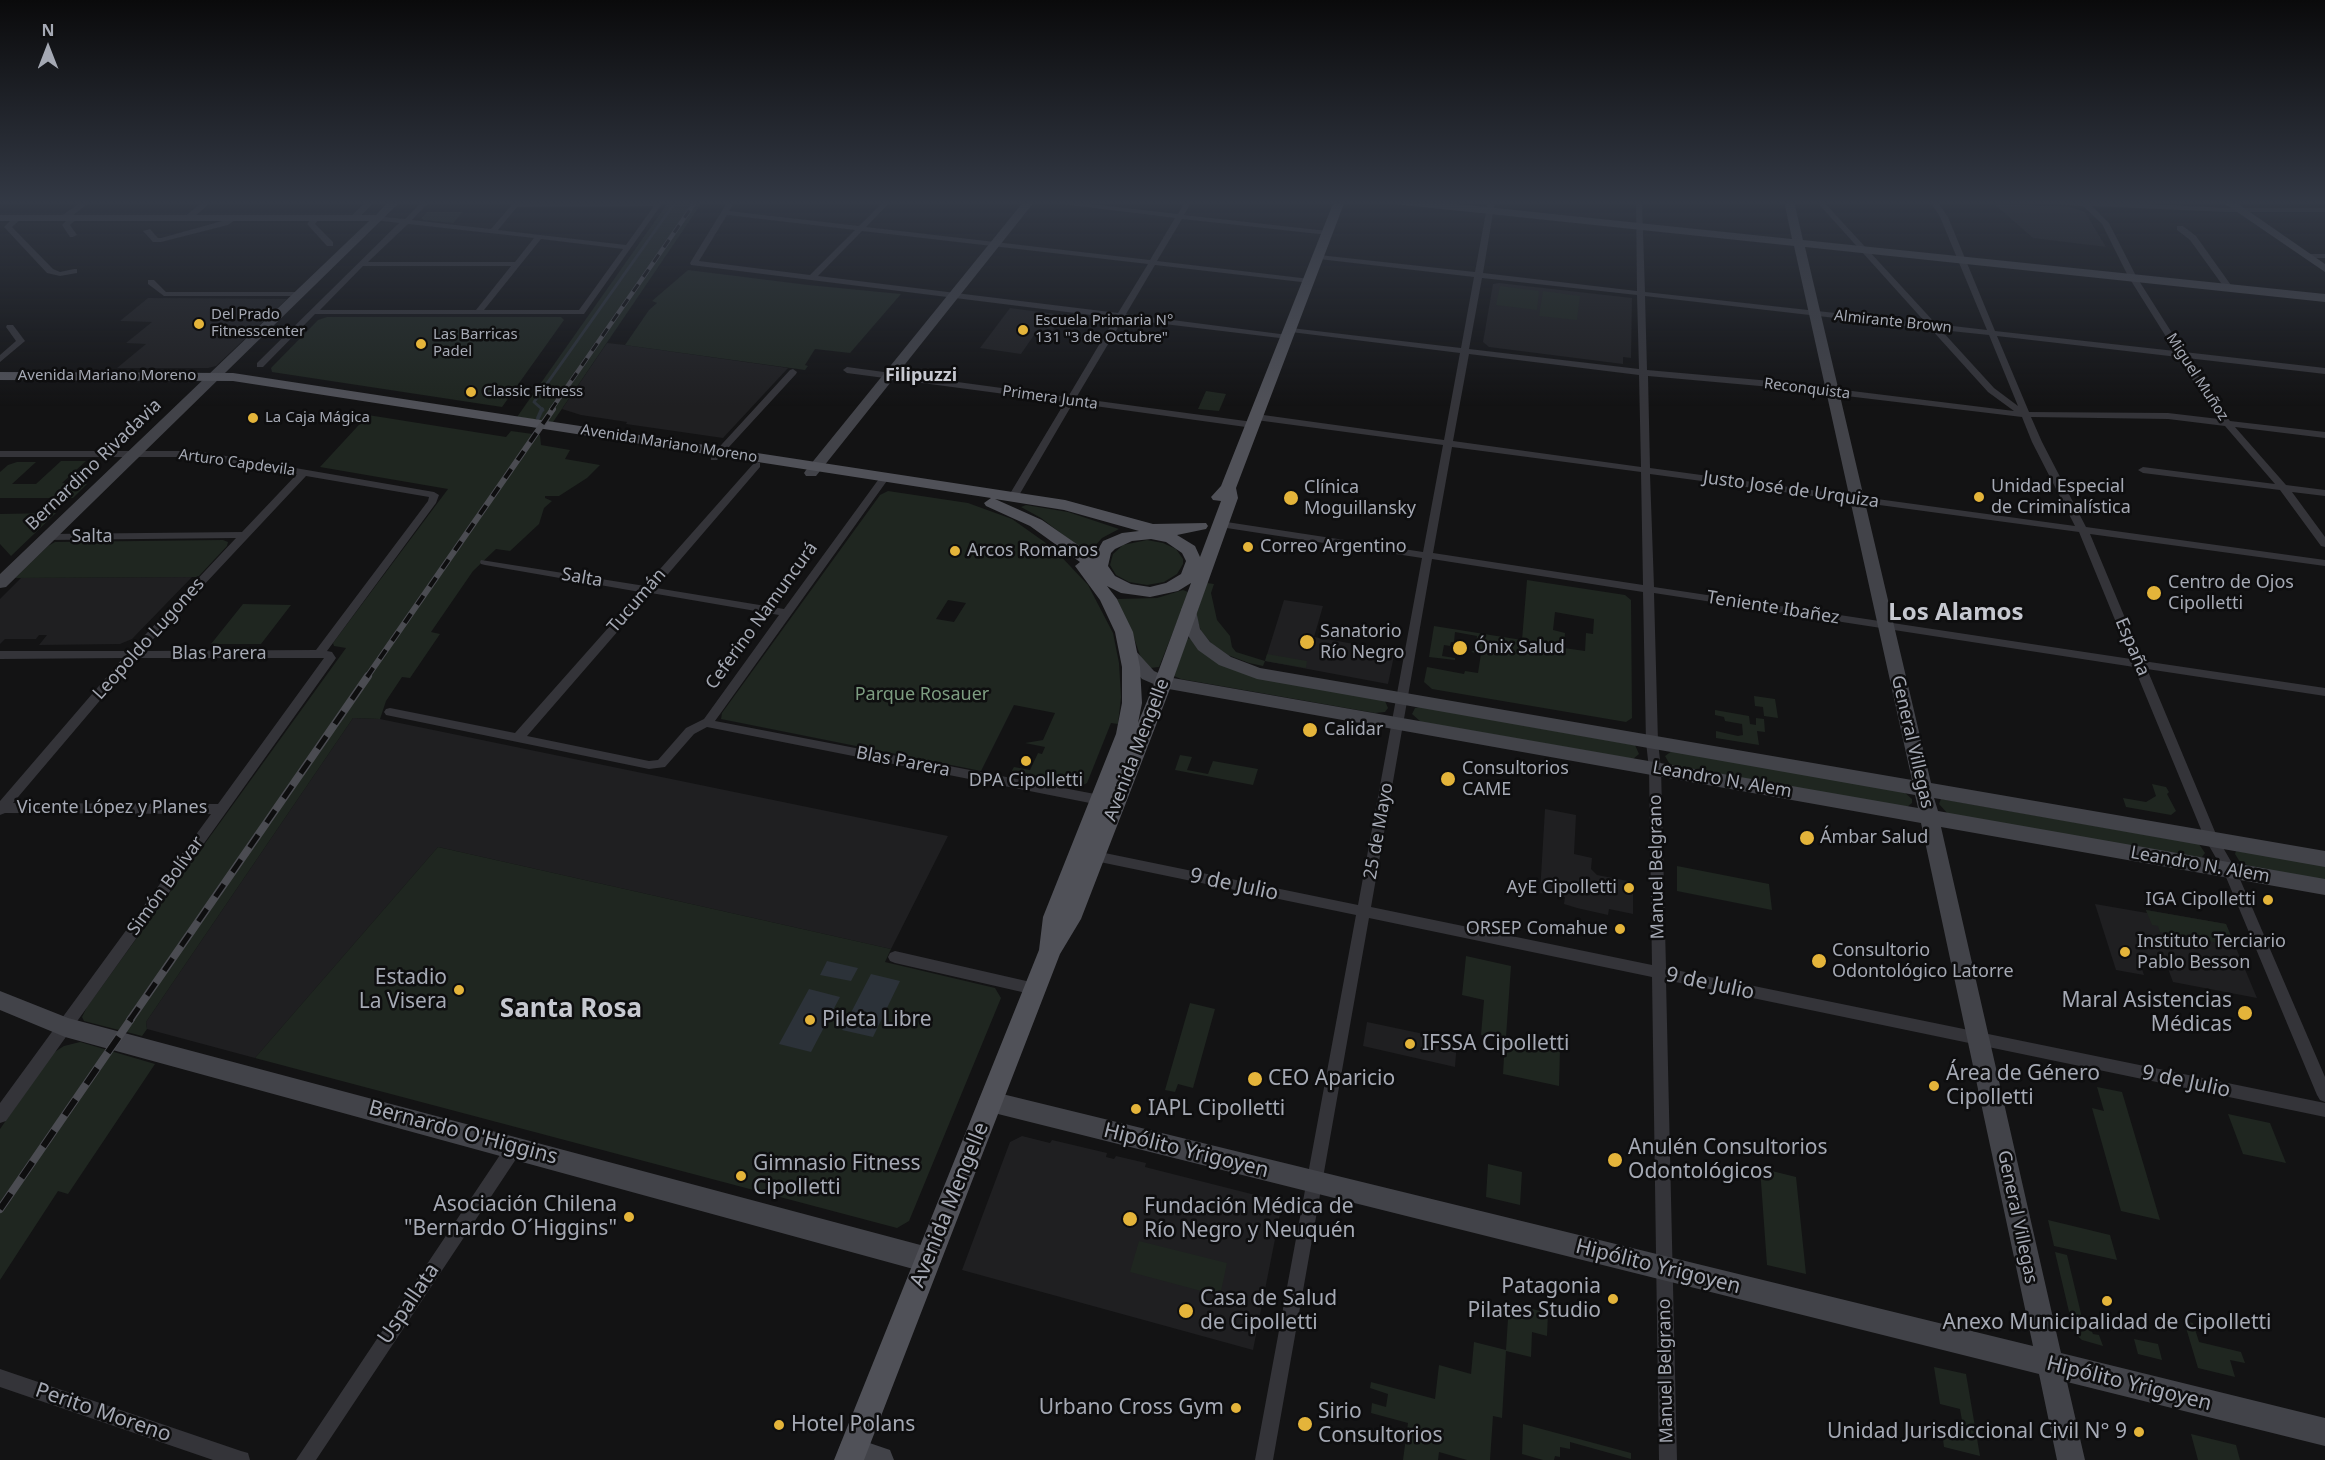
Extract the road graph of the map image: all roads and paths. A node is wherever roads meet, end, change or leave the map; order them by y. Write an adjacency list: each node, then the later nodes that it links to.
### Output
1 (48, 269): 21 (street)
2 (326, 269): 28 (street, Bernardino Rivadavia)
3 (355, 269): 32 (street)
4 (513, 269): 33 (street)
5 (612, 269): 33 (street)
6 (742, 269): 23 (street, Reconquista)
7 (821, 269): 23 (street)
8 (975, 269): 30 (street)
9 (1149, 269): 35 (street)
10 (1206, 269): 25 (street)
11 (1314, 269): 25 (main road, Avenida Mengelle)
12 (1427, 269): 22 (street, Almirante Brown)
13 (1480, 269): 22 (street, 25 de Mayo)
14 (1641, 269): 29 (street, Manuel Belgrano)
15 (1804, 269): 34 (street, General Villegas)
16 (1880, 269): 37 (street)
17 (1966, 269): 39 (street, España)
18 (2049, 269): 24 (street)
19 (2128, 269): 24 (street, Miguel Muñoz)
20 (2215, 269): 27 (street)
21 (74, 271)
22 (1479, 275): 29 (street, Almirante Brown); 40 (street, 25 de Mayo)
23 (812, 278): 30 (street, Reconquista)
24 (2133, 278): 27 (street); 41 (street, Miguel Muñoz)
25 (1310, 281): 38 (main road, Avenida Mengelle)
26 (151, 282): 28 (street)
27 (2229, 288): 31 (street)
28 (300, 294): 49 (street, Bernardino Rivadavia)
29 (1641, 294): 34 (street, Almirante Brown); 47 (street, Manuel Belgrano)
30 (954, 296): 35 (street, Reconquista); 50 (street)
31 (2325, 298)
32 (313, 312): 33 (street); 43 (street)
33 (478, 312)
34 (1814, 313): 37 (street, Almirante Brown); 51 (street, General Villegas)
35 (1121, 316): 38 (street, Reconquista); 52 (street)
36 (9, 327): 42 (street)
37 (1933, 327): 39 (street, Almirante Brown); 53 (street)
38 (1289, 333): 40 (street, Reconquista); 54 (main road, Avenida Mengelle)
39 (1992, 334): 41 (street, Almirante Brown); 53 (street, España)
40 (1466, 351): 47 (street, Reconquista); 57 (street, 25 de Mayo)
41 (2181, 355): 45 (street, Almirante Brown); 55 (street, Miguel Muñoz)
42 (0, 359)
43 (260, 365)
44 (847, 370): 50 (street, Primera Junta)
45 (2325, 371)
46 (793, 372): 60 (street)
47 (1643, 373): 51 (street, Reconquista); 64 (street, Manuel Belgrano)
48 (0, 376): 49 (main road, Avenida Mariano Moreno)
49 (214, 376): 59 (street, Bernardino Rivadavia); 60 (main road, Avenida Mariano Moreno)
50 (889, 376): 52 (street, Primera Junta); 63 (street)
51 (1832, 392): 53 (street, Reconquista); 73 (street, General Villegas)
52 (1071, 400): 54 (street, Primera Junta); 72 (street)
53 (2026, 415): 55 (street, Reconquista); 77 (street, España)
54 (1254, 421): 57 (street, Justo José de Urquiza); 68 (main road, Avenida Mengelle)
55 (2227, 423): 56 (street, Reconquista); 69 (street, Miguel Muñoz)
56 (2325, 435)
57 (1449, 443): 64 (street, Justo José de Urquiza); 84 (street, 25 de Mayo)
58 (4, 454): 59 (street, Arturo Capdevila); 61 (street)
59 (134, 454): 66 (street, Arturo Capdevila); 80 (street, Bernardino Rivadavia)
60 (717, 455): 62 (main road, Avenida Mariano Moreno); 63 (main road, Avenida Mariano Moreno)
61 (0, 461)
62 (757, 465): 63 (main road, Avenida Mariano Moreno); 91 (street, Tucumán)
63 (813, 470): 67 (main road, Avenida Mariano Moreno)
64 (1646, 470): 73 (street, Justo José de Urquiza); 90 (street, Manuel Belgrano)
65 (2143, 470): 69 (street)
66 (304, 472): 71 (street, Arturo Capdevila); 79 (street, Leopoldo Lugones)
67 (882, 481): 72 (main road, Avenida Mariano Moreno); 81 (main road, Avenida Mariano Moreno); 94 (street, Ceferino Namuncurá)
68 (1228, 488): 75 (main road, Avenida Mengelle); 76 (main road, Avenida Mengelle)
69 (2284, 488): 70 (street); 82 (street, Miguel Muñoz)
70 (2325, 493)
71 (435, 497): 99 (street, Simón Bolívar)
72 (1013, 497): 74 (main road, Avenida Mariano Moreno)
73 (1857, 499): 77 (street, Justo José de Urquiza); 95 (street, General Villegas)
74 (1122, 522): 76 (main road, Avenida Mariano Moreno); 78 (main road, Avenida Mariano Moreno)
75 (1220, 524): 83 (main road, Avenida Mengelle); 84 (street, Teniente Ibañez)
76 (1200, 526): 78 (main road)
77 (2083, 530): 86 (street, Justo José de Urquiza); 100 (street, España)
78 (1156, 535): 87 (main road); 88 (main road)
79 (244, 536): 80 (street, Salta); 96 (street, Leopoldo Lugones)
80 (48, 537): 89 (street, Bernardino Rivadavia)
81 (1056, 538): 88 (main road, Avenida Mariano Moreno); 92 (main road, Avenida Mariano Moreno)
82 (2325, 544)
83 (1212, 545): 87 (main road, Avenida Mengelle); 93 (main road, Avenida Mengelle)
84 (1429, 556): 90 (street, Teniente Ibañez); 103 (street, 25 de Mayo)
85 (485, 562): 91 (street, Salta)
86 (2325, 563)
87 (1192, 570): 88 (main road); 93 (main road)
88 (1106, 577): 92 (main road, Avenida Mengelle)
89 (0, 583)
90 (1648, 589): 95 (street, Teniente Ibañez); 108 (street, Manuel Belgrano)
91 (648, 590): 94 (street, Salta); 107 (street, Tucumán)
92 (1108, 599): 97 (main road, Avenida Mengelle)
93 (1191, 604): 101 (main road, Avenida Mengelle); 103 (street, Leandro N. Alem)
94 (786, 613): 105 (street, Ceferino Namuncurá)
95 (1885, 625): 100 (street, Teniente Ibañez); 110 (street, General Villegas)
96 (133, 654): 98 (street, Blas Parera); 99 (street, Blas Parera); 113 (street, Leopoldo Lugones)
97 (1129, 654): 101 (street, Leandro N. Alem); 111 (main road, Avenida Mengelle)
98 (0, 655)
99 (324, 655): 112 (street, Simón Bolívar)
100 (2139, 664): 102 (street, Teniente Ibañez); 115 (street, España)
101 (1163, 682): 106 (street, Leandro N. Alem); 116 (main road, Avenida Mengelle)
102 (2325, 692)
103 (1403, 699): 106 (street, 25 de Mayo); 108 (street, Leandro N. Alem)
104 (390, 712): 107 (street)
105 (708, 722): 107 (street, Ceferino Namuncurá); 111 (street, Blas Parera)
106 (1399, 723): 109 (street, Leandro N. Alem); 120 (street, 25 de Mayo)
107 (518, 738)
108 (1652, 742): 109 (street, Manuel Belgrano); 110 (street, Leandro N. Alem)
109 (1655, 769): 114 (street, Leandro N. Alem); 123 (street, Manuel Belgrano)
110 (1923, 789): 114 (street, General Villegas); 115 (street, Leandro N. Alem)
111 (1100, 800): 121 (main road, Avenida Mengelle)
112 (223, 808): 113 (street, Vicente López y Planes); 126 (street, Simón Bolívar)
113 (1, 809)
114 (1929, 817): 118 (street, Leandro N. Alem); 127 (street, General Villegas)
115 (2212, 839): 117 (street, Leandro N. Alem); 118 (street, España)
116 (1095, 856): 120 (street, 9 de Julio); 121 (main road, Avenida Mengelle)
117 (2325, 859)
118 (2229, 870): 119 (street, Leandro N. Alem); 128 (street, España)
119 (2325, 887)
120 (1364, 912): 123 (street, 9 de Julio); 133 (street, 25 de Mayo)
121 (1050, 950): 124 (main road, Avenida Mengelle)
122 (895, 957): 124 (street)
123 (1659, 973): 127 (street, 9 de Julio); 135 (street, Manuel Belgrano)
124 (1035, 989): 129 (main road, Avenida Mengelle)
125 (0, 1000): 126 (street, Bernardo O'Higgins)
126 (65, 1027): 131 (street, Simón Bolívar); 132 (street, Bernardo O'Higgins)
127 (1978, 1039): 130 (street, 9 de Julio); 136 (street, General Villegas)
128 (2325, 1095)
129 (990, 1102): 133 (street, Hipólito Yrigoyen); 134 (main road, Avenida Mengelle)
130 (2325, 1110)
131 (0, 1116)
132 (514, 1148): 134 (street, Bernardo O'Higgins); 141 (street, Uspallata)
133 (1315, 1183): 135 (street, Hipólito Yrigoyen); 143 (street, 25 de Mayo)
134 (928, 1260): 139 (main road, Avenida Mengelle)
135 (1664, 1269): 136 (street, Hipólito Yrigoyen); 144 (street, Manuel Belgrano)
136 (2050, 1364): 138 (street, Hipólito Yrigoyen); 145 (street, General Villegas)
137 (0, 1378): 140 (street, Perito Moreno)
138 (2325, 1432)
139 (851, 1456): 142 (street)
140 (241, 1460)
141 (305, 1460)
142 (880, 1460)
143 (1264, 1460)
144 (1668, 1460)
145 (2071, 1460)

